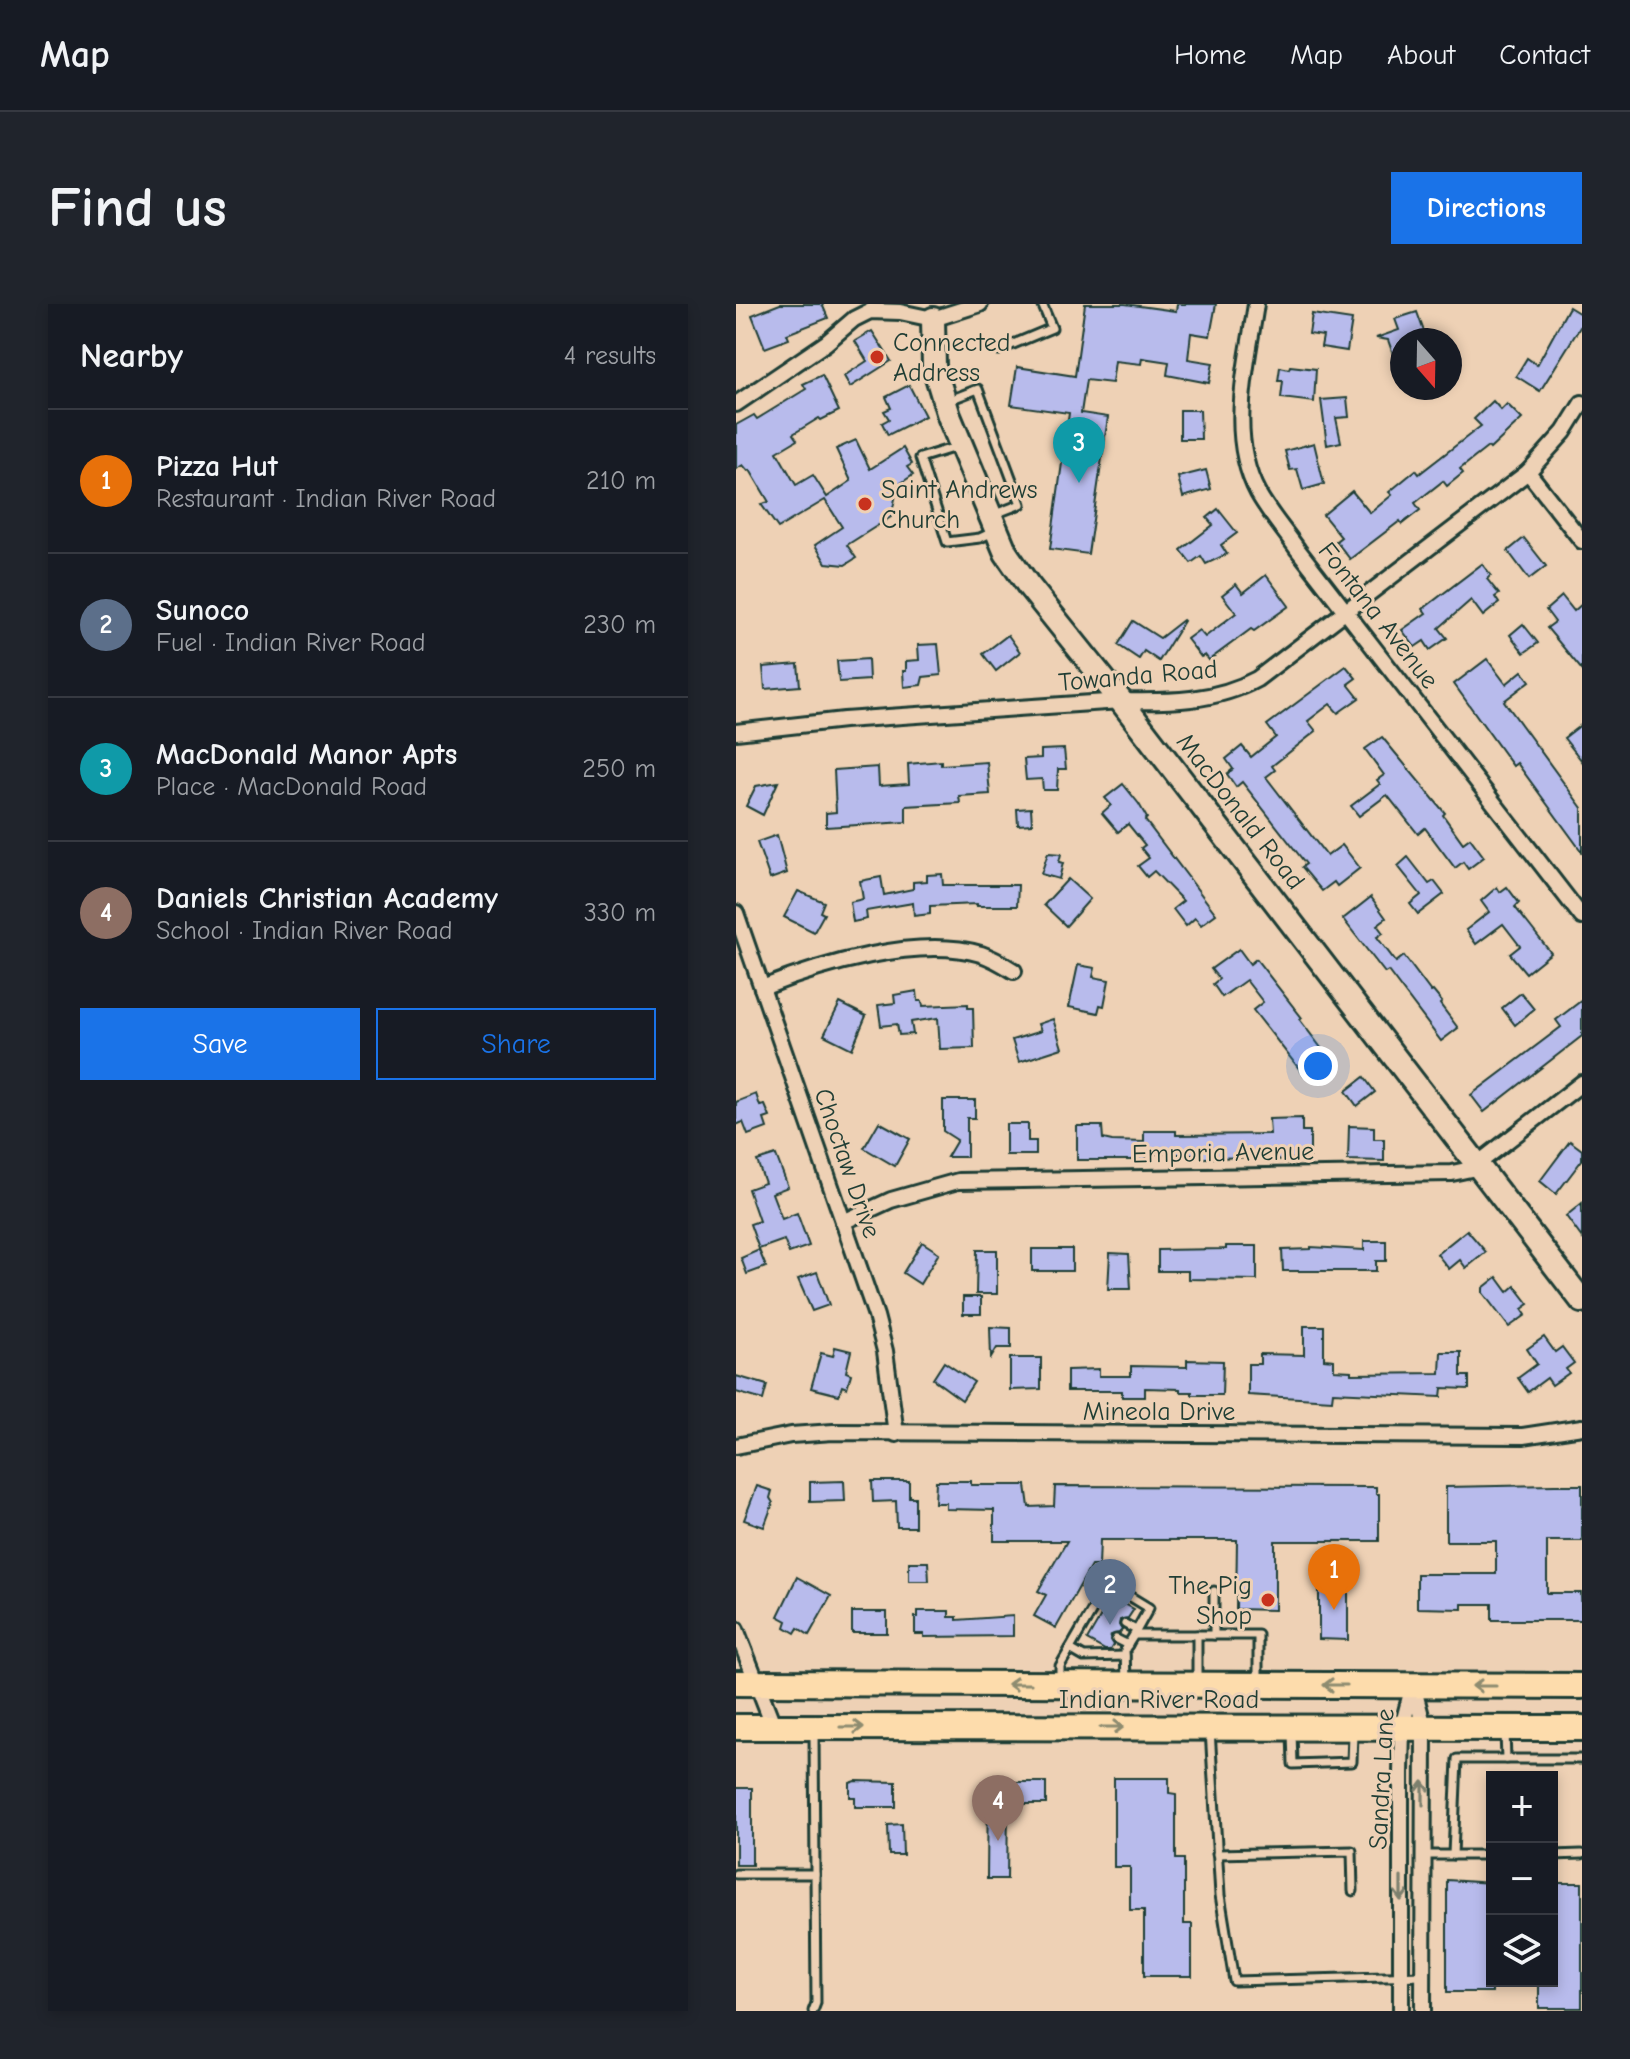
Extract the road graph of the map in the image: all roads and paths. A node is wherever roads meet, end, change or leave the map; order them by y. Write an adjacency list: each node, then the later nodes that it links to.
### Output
1 (980, 304): 4 (street)
2 (1042, 304): 5 (lane)
3 (1256, 304): 13 (street, Fontana Avenue)
4 (933, 319): 6 (street, MacDonald Road); 8 (street)
5 (999, 350)
6 (945, 401): 9 (street, MacDonald Road); 11 (lane)
7 (1582, 403): 10 (street, Towanda Road)
8 (736, 404)
9 (961, 445): 11 (street, MacDonald Road); 11 (lane)
10 (1528, 472): 12 (street); 13 (street, Towanda Road)
11 (993, 524): 14 (street, MacDonald Road)
12 (1582, 541)
13 (1346, 611): 14 (street, Towanda Road); 17 (street, Fontana Avenue)
14 (1121, 701): 15 (street, Towanda Road); 21 (street, MacDonald Road)
15 (736, 732)
16 (736, 913): 19 (street, Choctaw Drive)
17 (1582, 917)
18 (1014, 971): 19 (street)
19 (762, 988): 22 (street, Choctaw Drive)
20 (1582, 1083): 21 (street, Emporia Avenue)
21 (1478, 1163): 22 (street, Emporia Avenue); 23 (street, MacDonald Road)
22 (843, 1222): 25 (street, Choctaw Drive)
23 (1582, 1301)
24 (1582, 1427): 25 (street, Mineola Drive)
25 (896, 1434): 26 (street, Mineola Drive)
26 (736, 1446)
27 (1214, 1591): 36 (lane)
28 (1095, 1606): 29 (lane); 30 (lane); 34 (lane)
29 (1104, 1611)
30 (1086, 1621): 32 (lane); 39 (lane)
31 (1125, 1624): 34 (lane)
32 (1095, 1626)
33 (736, 1629): 41 (street)
34 (1135, 1633): 35 (lane); 38 (lane)
35 (1197, 1635): 36 (lane); 44 (lane)
36 (1214, 1635): 45 (lane)
37 (1116, 1639): 38 (lane)
38 (1128, 1645): 40 (lane)
39 (1070, 1649): 40 (lane); 42 (lane)
40 (1125, 1656): 43 (lane)
41 (746, 1683): 42 (main road, Indian River Road, one-way to 41); 49 (street)
42 (1060, 1684): 43 (main road, Indian River Road)
43 (1126, 1684): 44 (main road, Indian River Road)
44 (1197, 1684): 45 (main road, Indian River Road)
45 (1258, 1684): 46 (main road, Indian River Road, one-way to 45)
46 (1413, 1685): 47 (main road, Indian River Road, one-way to 46); 53 (street, Sandra Lane); 53 (street, Sandra Lane)
47 (1582, 1686)
48 (736, 1727): 49 (main road, Indian River Road)
49 (774, 1727): 50 (main road, Indian River Road)
50 (814, 1727): 51 (main road, Indian River Road, one-way to 51); 66 (lane)
51 (1210, 1727): 52 (main road, Indian River Road); 59 (lane)
52 (1291, 1727): 55 (main road, Indian River Road); 55 (lane)
53 (1413, 1727): 54 (main road, Indian River Road); 55 (main road, Indian River Road); 61 (street, Sandra Lane, one-way to 53); 69 (street, Sandra Lane, one-way to 69)
54 (1505, 1727): 56 (main road, Indian River Road); 57 (lane)
55 (1353, 1728)
56 (1582, 1728)
57 (1506, 1759): 58 (lane); 62 (lane)
58 (1582, 1759)
59 (1217, 1854): 67 (lane); 69 (lane)
60 (1582, 1854): 64 (lane)
61 (1423, 1855): 62 (lane); 68 (street, Sandra Lane)
62 (1453, 1855): 63 (lane)
63 (1486, 1855)
64 (1558, 1855)
65 (736, 1874): 66 (lane)
66 (815, 1874): 70 (lane)
67 (1353, 1891)
68 (1423, 1976): 69 (lane); 72 (street, Sandra Lane)
69 (1401, 1977): 71 (street, Sandra Lane)
70 (813, 2011)
71 (1401, 2011)
72 (1423, 2011)

